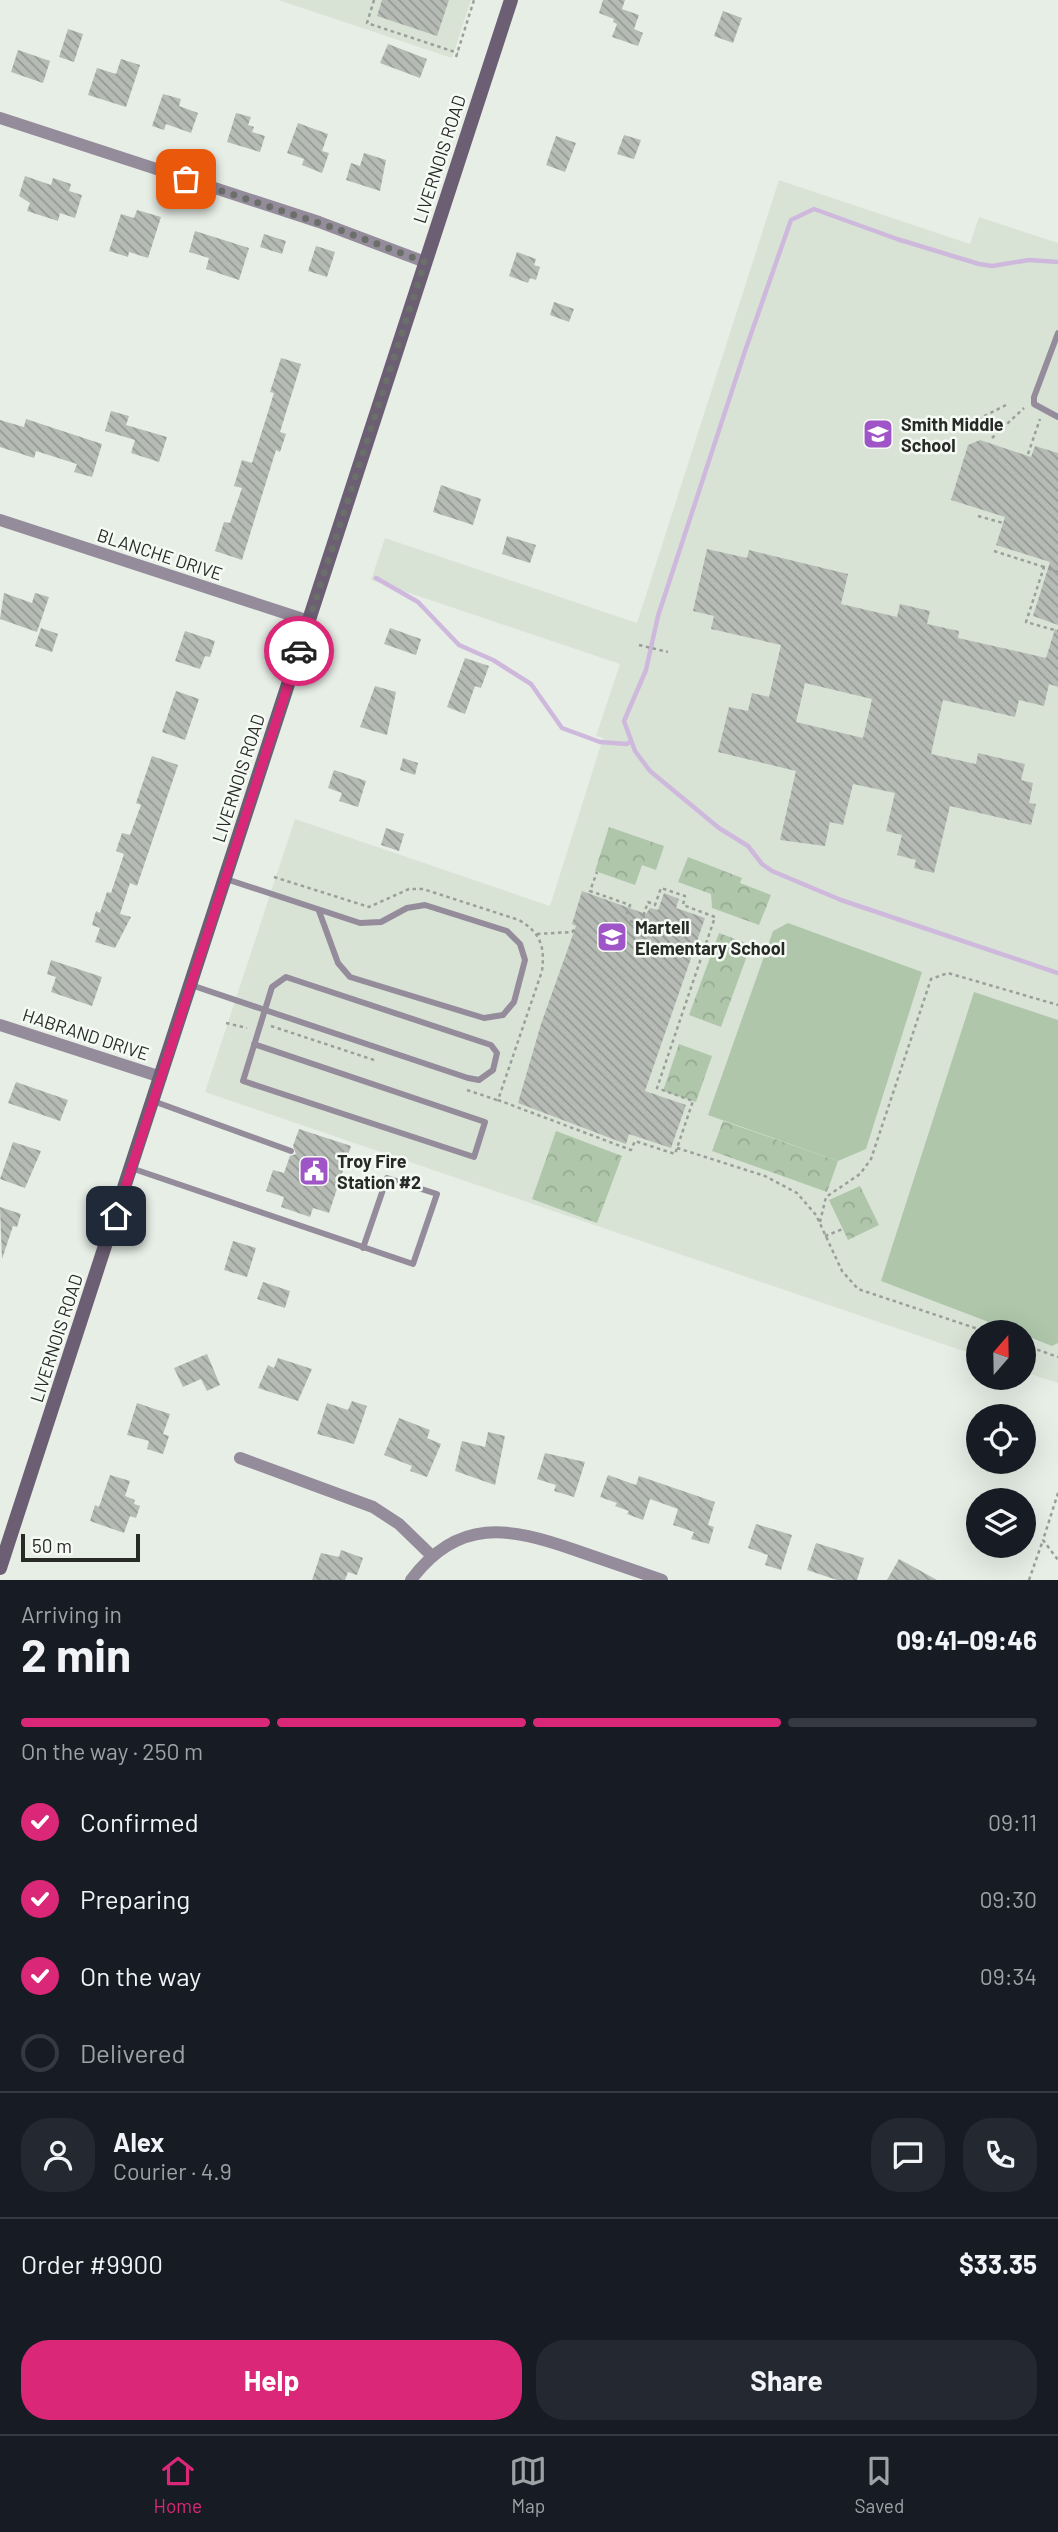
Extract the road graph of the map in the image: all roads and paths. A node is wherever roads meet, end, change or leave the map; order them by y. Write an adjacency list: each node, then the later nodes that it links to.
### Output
1 (374, 0): 4 (path)
2 (474, 0): 4 (path)
3 (511, 0): 7 (main road, LIVERNOIS ROAD)
4 (458, 52): 5 (path)
5 (456, 57)
6 (0, 118): 7 (street)
7 (425, 262): 22 (main road, LIVERNOIS ROAD)
8 (1058, 333): 10 (lane)
9 (1008, 404): 13 (path)
10 (1058, 417)
11 (1016, 419): 14 (path)
12 (1037, 427): 15 (path)
13 (953, 432)
14 (992, 438)
15 (1028, 454)
16 (978, 516): 18 (path)
17 (0, 520): 22 (street, BLANCHE DRIVE)
18 (1003, 523)
19 (994, 551): 20 (path)
20 (1044, 567): 21 (path); 23 (path)
21 (1058, 572)
22 (309, 621): 28 (main road, LIVERNOIS ROAD)
23 (1058, 631)
24 (639, 645): 25 (path)
25 (668, 652)
26 (597, 872): 41 (path)
27 (274, 877): 31 (path)
28 (226, 879): 29 (lane); 32 (main road, LIVERNOIS ROAD)
29 (319, 911): 29 (lane)
30 (575, 929): 31 (path)
31 (537, 934): 41 (path)
32 (191, 985): 34 (lane); 39 (main road, LIVERNOIS ROAD)
33 (1058, 1005): 44 (path)
34 (265, 1010): 34 (lane); 38 (lane)
35 (226, 1023): 37 (path)
36 (0, 1025): 39 (street, HABRAND DRIVE)
37 (249, 1028)
38 (254, 1044): 38 (lane)
39 (160, 1077): 40 (main road, LIVERNOIS ROAD)
40 (153, 1101): 42 (lane); 43 (main road, LIVERNOIS ROAD)
41 (677, 1149): 44 (path)
42 (291, 1151)
43 (131, 1168): 47 (lane); 53 (main road, LIVERNOIS ROAD)
44 (820, 1222): 46 (path)
45 (843, 1228): 46 (path)
46 (825, 1236): 48 (path)
47 (363, 1248): 47 (lane)
48 (966, 1325)
49 (1036, 1349): 50 (path)
50 (1058, 1357)
51 (240, 1458): 55 (street)
52 (1058, 1493): 54 (path)
53 (6, 1532): 57 (main road, LIVERNOIS ROAD)
54 (1043, 1540): 56 (path); 60 (path)
55 (432, 1556): 58 (street); 59 (street)
56 (1058, 1560)
57 (0, 1568)
58 (411, 1580)
59 (663, 1580)
60 (1029, 1580)

